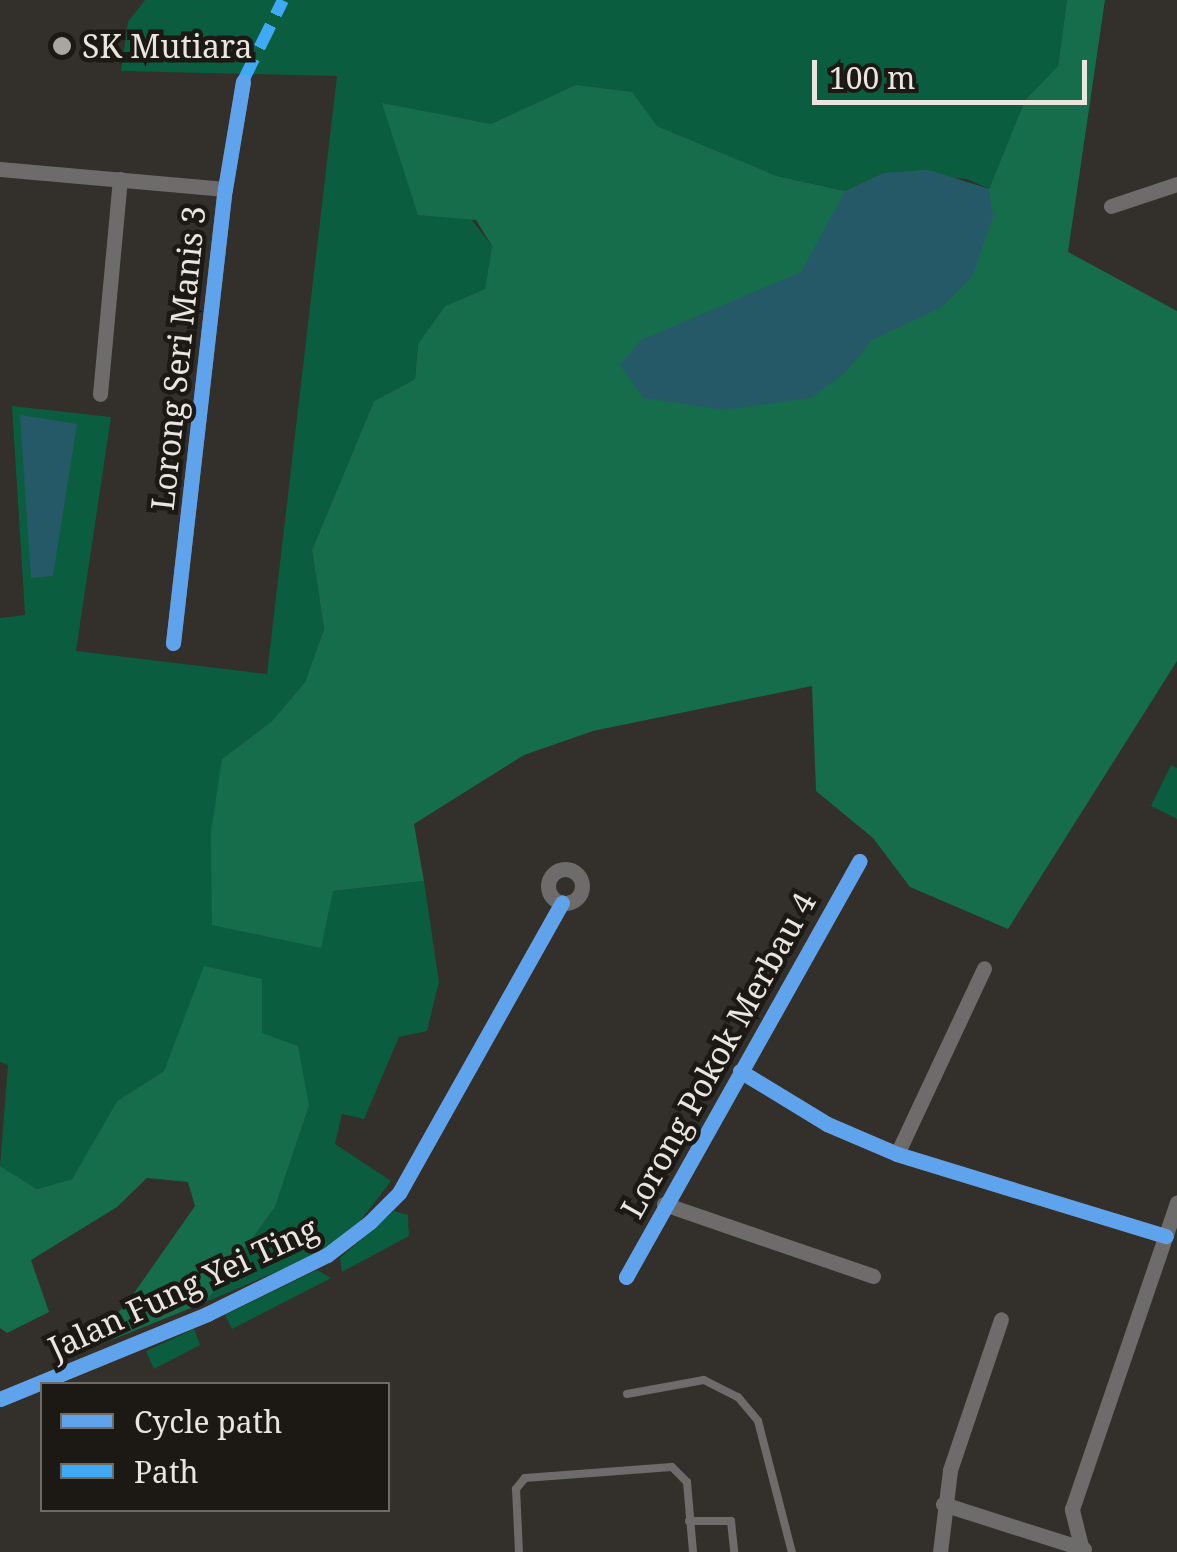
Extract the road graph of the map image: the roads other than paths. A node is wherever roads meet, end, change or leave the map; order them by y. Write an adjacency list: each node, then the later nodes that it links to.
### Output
1 (244, 81): 5 (street, Lorong Seri Manis 3)
2 (0, 169): 3 (street)
3 (120, 179): 5 (street); 7 (street)
4 (1177, 184): 6 (street)
5 (224, 189): 8 (street, Lorong Seri Manis 3)
6 (1111, 206)
7 (100, 394)
8 (173, 643)
9 (860, 861): 12 (street, Lorong Pokok Merbau 4)
10 (562, 903): 20 (street, Jalan Fung Yei Ting)
11 (984, 968): 13 (street)
12 (740, 1071): 13 (street); 15 (street, Lorong Pokok Merbau 4)
13 (897, 1154): 16 (street)
14 (1177, 1202): 16 (street)
15 (664, 1204): 17 (street); 18 (street, Lorong Pokok Merbau 4)
16 (1166, 1236): 26 (street)
17 (872, 1276)
18 (626, 1277)
19 (1000, 1319): 24 (street)
20 (43, 1382)
21 (40, 1383): 23 (street, Jalan Fung Yei Ting)
22 (627, 1394): 30 (lane)
23 (0, 1400)
24 (943, 1504): 26 (street); 31 (street)
25 (689, 1521): 27 (lane); 28 (lane); 29 (lane)
26 (1084, 1549)
27 (519, 1552)
28 (692, 1552)
29 (734, 1552)
30 (792, 1552)
31 (940, 1552)

